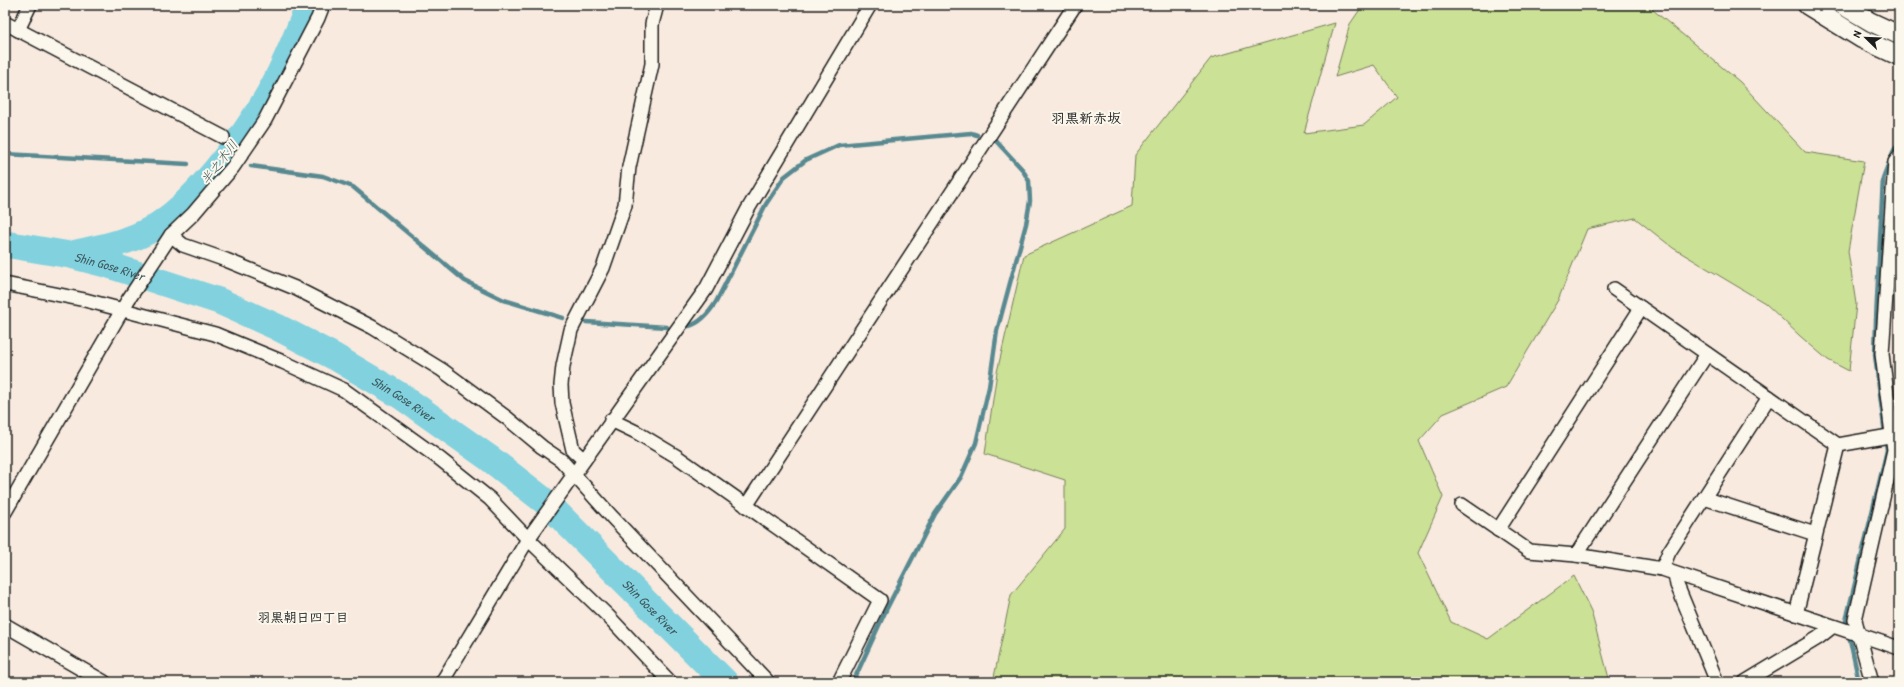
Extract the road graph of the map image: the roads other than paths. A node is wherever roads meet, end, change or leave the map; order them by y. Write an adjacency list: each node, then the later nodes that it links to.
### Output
1 (30, 5): 9 (street)
2 (323, 5): 15 (street)
3 (657, 5): 25 (street)
4 (870, 5): 22 (street)
5 (1075, 5): 29 (street)
6 (1807, 5): 11 (main road)
7 (1842, 5): 10 (main road)
8 (5, 23): 9 (street)
9 (18, 30): 12 (street)
10 (1899, 34)
11 (1899, 56)
12 (223, 137)
13 (1899, 157): 14 (street)
14 (1895, 221): 23 (street)
15 (169, 238): 18 (street); 26 (street)
16 (5, 284): 18 (street)
17 (1614, 289): 19 (street)
18 (126, 304): 30 (street); 33 (street)
19 (1642, 308): 20 (street); 31 (street)
20 (1707, 354): 21 (street); 34 (street)
21 (1769, 398): 24 (street); 27 (street)
22 (611, 420): 25 (street); 29 (street)
23 (1890, 437): 24 (street); 39 (street)
24 (1838, 445): 32 (street)
25 (584, 460): 26 (street)
26 (573, 476): 33 (street); 44 (street)
27 (1704, 498): 32 (street); 35 (street)
28 (1462, 505): 31 (street)
29 (746, 506): 45 (street)
30 (5, 512)
31 (1498, 530): 34 (street)
32 (1814, 534): 37 (street)
33 (528, 539): 42 (street); 43 (street)
34 (1576, 554): 35 (street)
35 (1662, 569): 36 (street)
36 (1676, 574): 37 (street); 46 (street)
37 (1796, 614): 39 (street)
38 (5, 625): 41 (street)
39 (1847, 631): 40 (street); 47 (street); 48 (street)
40 (1899, 648)
41 (104, 682)
42 (442, 682)
43 (670, 682)
44 (768, 682)
45 (839, 682)
46 (1718, 682)
47 (1745, 682)
48 (1872, 682)

